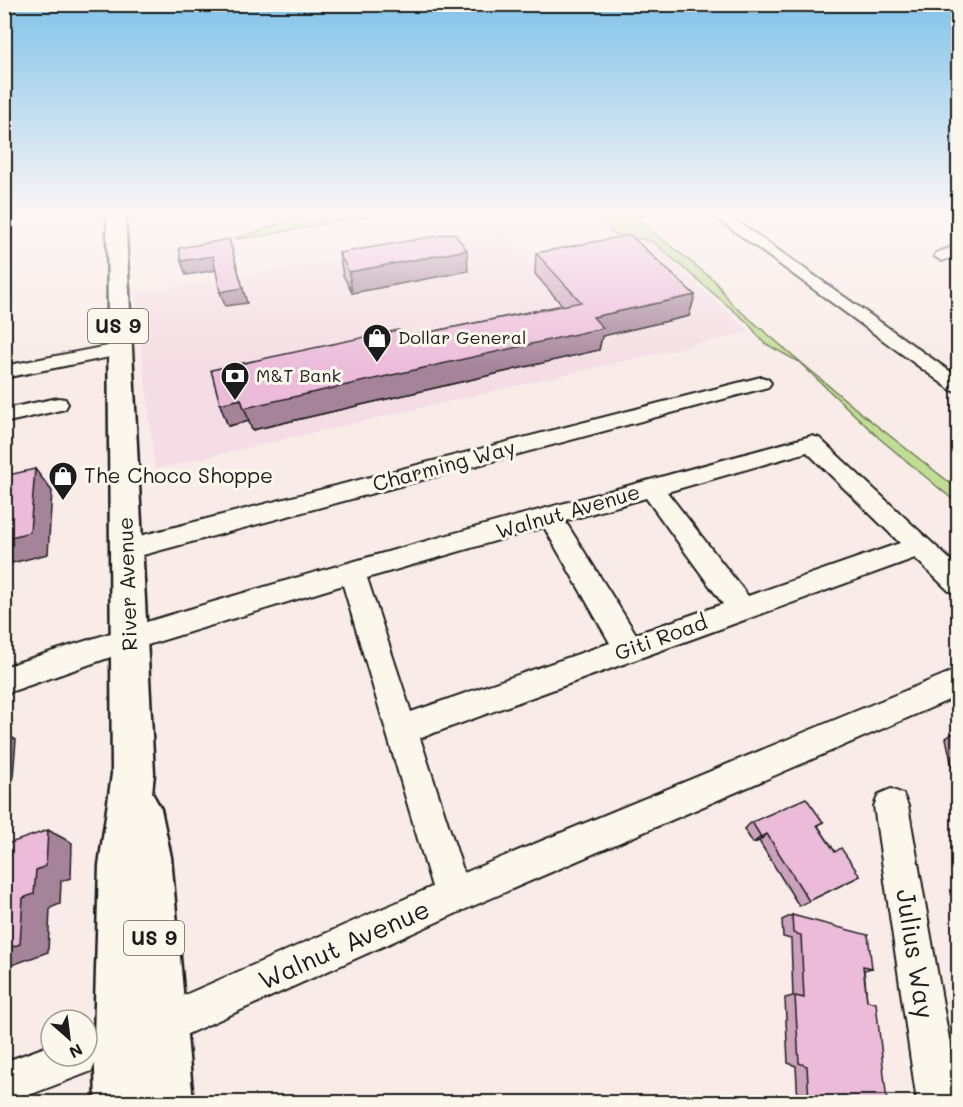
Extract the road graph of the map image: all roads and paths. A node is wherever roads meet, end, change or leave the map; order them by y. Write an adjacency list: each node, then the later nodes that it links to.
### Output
1 (117, 266): 3 (highway, River Avenue / US 9)
2 (790, 266): 6 (street)
3 (118, 350): 4 (street); 12 (highway, River Avenue / US 9)
4 (4, 372)
5 (761, 383): 12 (street, Charming Way)
6 (958, 386)
7 (58, 404): 8 (street)
8 (4, 416)
9 (651, 488): 10 (street, Walnut Avenue); 11 (street, Walnut Avenue); 15 (street)
10 (550, 517): 13 (street, Walnut Avenue); 17 (street)
11 (920, 546): 14 (street, Walnut Avenue); 15 (street, Giti Road)
12 (128, 549): 16 (highway, River Avenue / US 9)
13 (352, 572): 16 (street, Walnut Avenue); 20 (street)
14 (958, 583)
15 (742, 609): 17 (street, Giti Road)
16 (131, 638): 18 (street, Walnut Avenue); 23 (highway, River Avenue / US 9)
17 (629, 649): 20 (street, Giti Road)
18 (4, 681)
19 (958, 682): 22 (street, Walnut Avenue)
20 (402, 730): 22 (street)
21 (891, 806): 28 (street, Julius Way)
22 (453, 896): 23 (street, Walnut Avenue)
23 (123, 1039): 26 (highway, River Avenue / US 9); 27 (highway, River Avenue / US 9)
24 (46, 1068): 25 (street)
25 (4, 1084)
26 (124, 1102)
27 (165, 1102)
28 (939, 1102)

